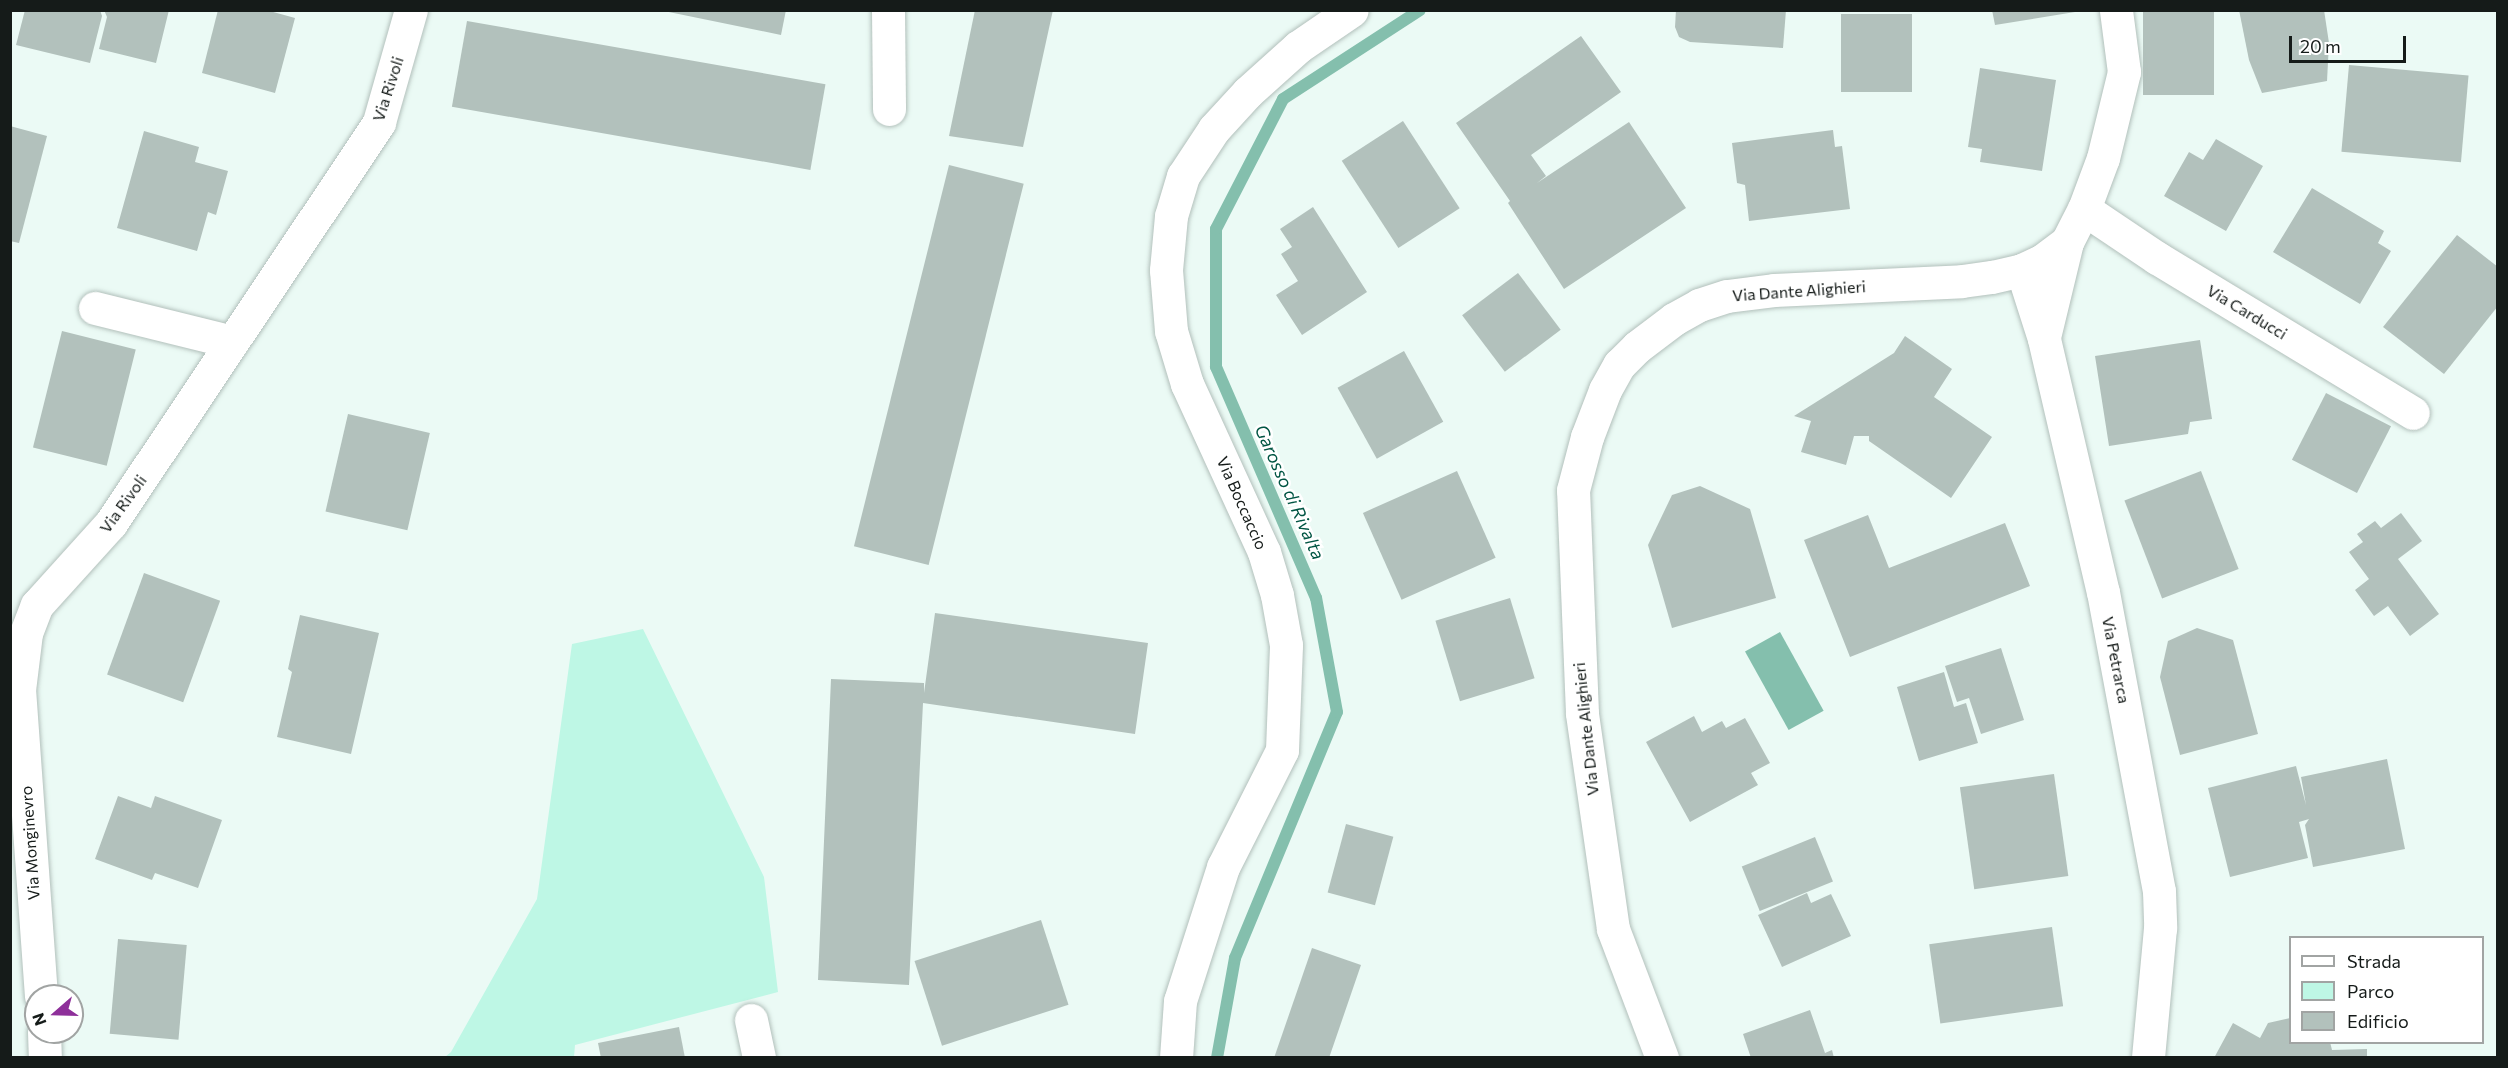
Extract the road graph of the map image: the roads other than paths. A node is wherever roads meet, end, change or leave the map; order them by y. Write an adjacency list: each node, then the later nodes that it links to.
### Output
1 (411, 10): 11 (street, Via Rivoli)
2 (888, 10): 5 (street)
3 (1352, 10): 17 (street, Via Boccaccio)
4 (2116, 10): 6 (street, Via Dante Alighieri)
5 (889, 109)
6 (2084, 208): 7 (street, Via Dante Alighieri); 12 (street, Via Carducci)
7 (2067, 242): 8 (street, Via Dante Alighieri); 10 (street)
8 (2022, 270): 10 (street, Via Petrarca); 18 (street, Via Dante Alighieri)
9 (95, 308): 11 (street)
10 (2044, 339): 19 (street, Via Petrarca)
11 (232, 342): 13 (street, Via Rivoli)
12 (2413, 412)
13 (16, 656): 14 (street, Via Monginevro)
14 (40, 984)
15 (750, 1020): 16 (street)
16 (759, 1058)
17 (1176, 1058)
18 (1662, 1058)
19 (2148, 1058)

